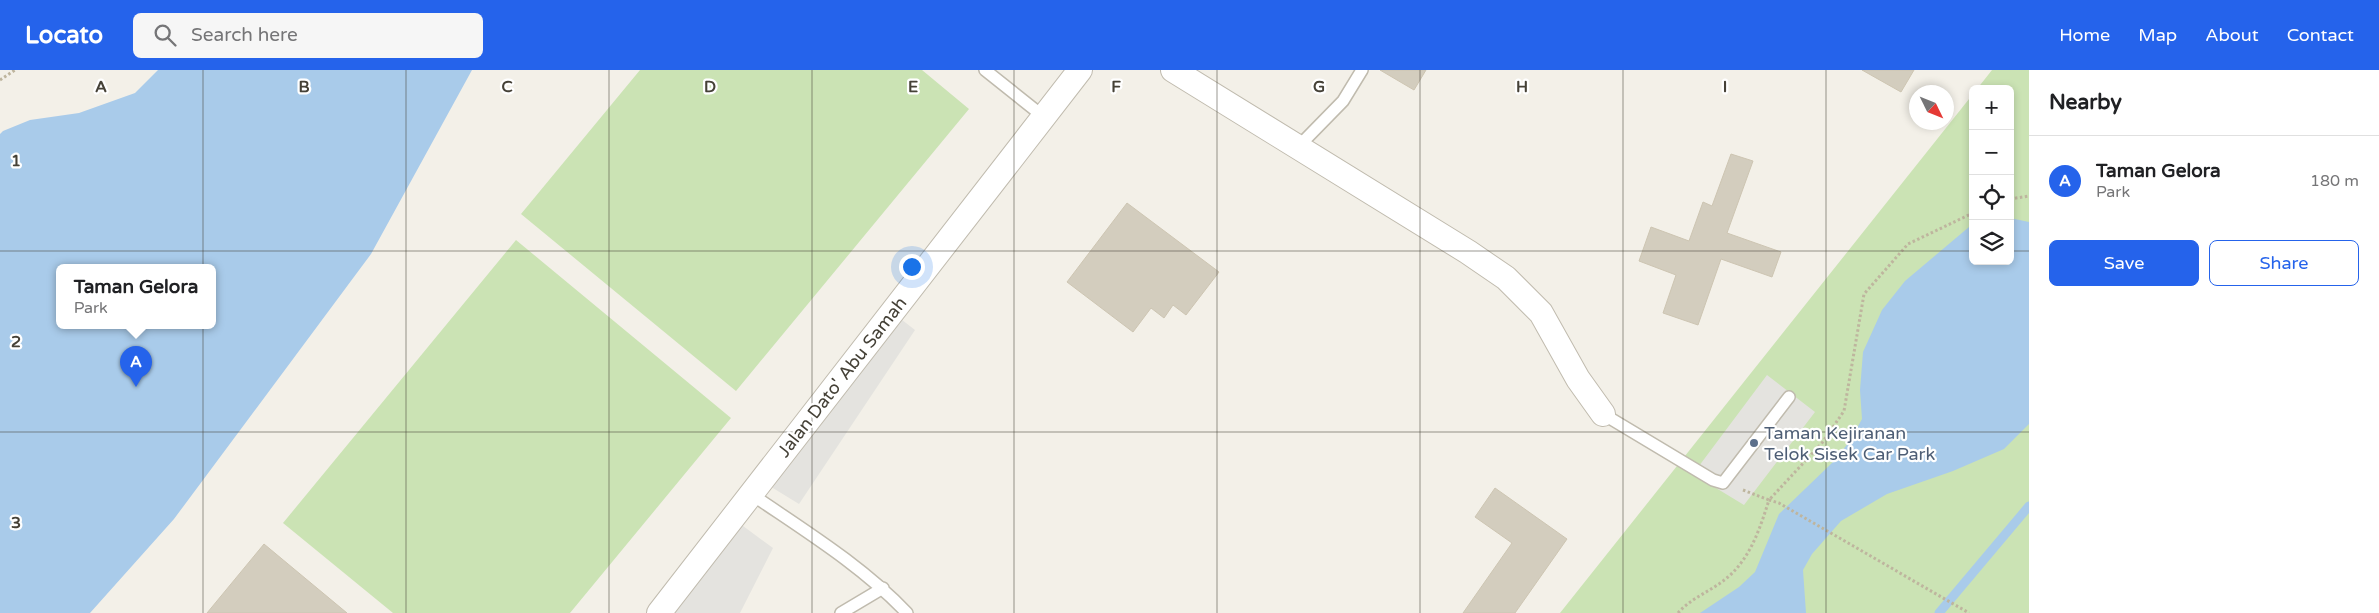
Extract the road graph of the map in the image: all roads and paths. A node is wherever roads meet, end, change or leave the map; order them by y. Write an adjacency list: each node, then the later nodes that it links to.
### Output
1 (15, 70): 6 (path)
2 (985, 70): 7 (lane)
3 (1080, 70): 7 (street, Jalan Dato' Abu Samah)
4 (1173, 70): 8 (street)
5 (1362, 70): 8 (lane)
6 (0, 80)
7 (1044, 118): 15 (street, Jalan Dato' Abu Samah)
8 (1298, 147): 13 (street)
9 (2029, 196): 10 (path)
10 (2014, 198)
11 (1969, 215): 16 (path)
12 (1789, 397): 14 (lane)
13 (1603, 414): 14 (lane)
14 (1723, 483): 16 (path)
15 (751, 494): 17 (lane); 19 (street, Jalan Dato' Abu Samah)
16 (1770, 500): 18 (path); 22 (path)
17 (883, 588): 20 (lane); 21 (lane)
18 (1967, 612)
19 (659, 613)
20 (841, 613)
21 (907, 613)
22 (1678, 613)

